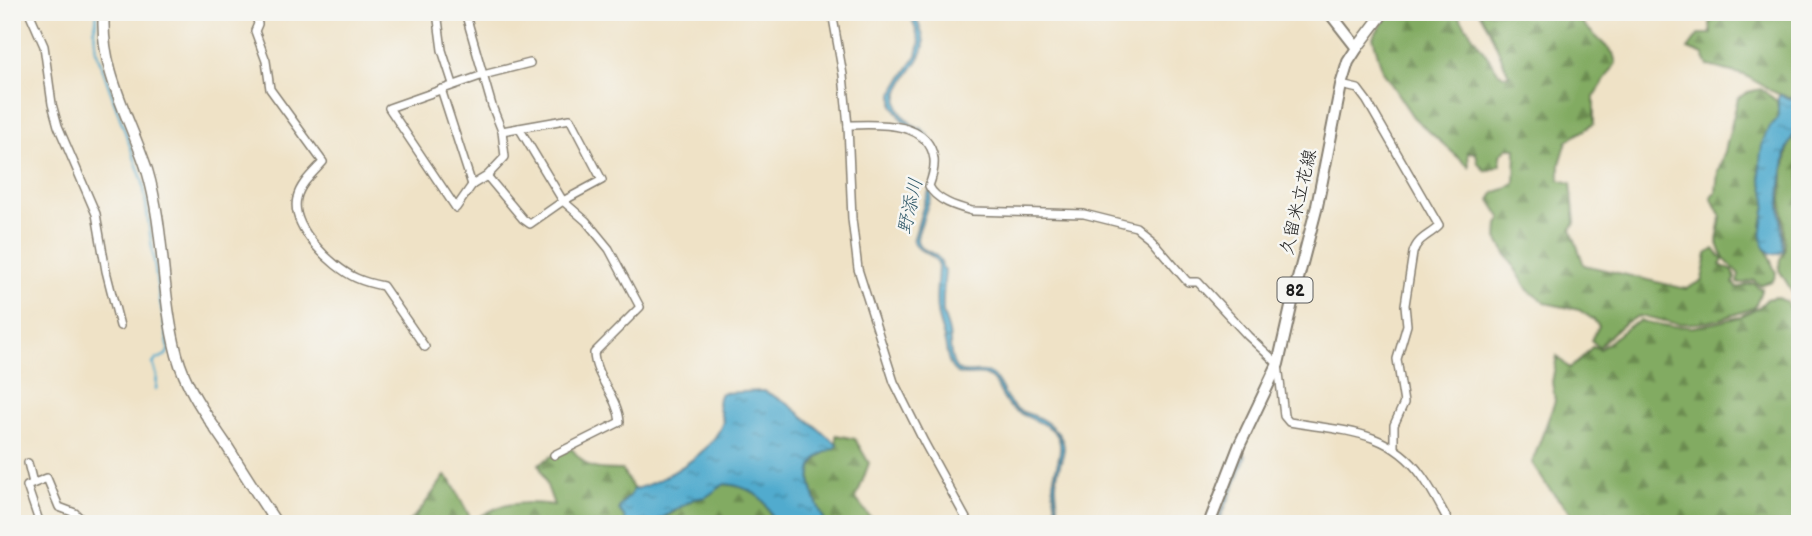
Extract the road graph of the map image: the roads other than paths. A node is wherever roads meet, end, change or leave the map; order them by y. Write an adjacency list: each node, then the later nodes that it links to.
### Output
1 (29, 12): 21 (street)
2 (104, 12): 30 (street)
3 (255, 12): 22 (street)
4 (437, 12): 12 (street)
5 (465, 12): 11 (street)
6 (832, 12): 15 (street)
7 (1329, 12): 9 (main road)
8 (1384, 12): 9 (street)
9 (1357, 48): 13 (main road, 久留米立花線 / 82)
10 (530, 64): 11 (street)
11 (484, 75): 12 (street); 17 (street)
12 (453, 84): 14 (street)
13 (1341, 85): 23 (main road, 久留米立花線 / 82); 24 (street)
14 (441, 89): 19 (street); 19 (street)
15 (848, 126): 23 (street); 31 (street)
16 (519, 128): 17 (street); 20 (street); 20 (street)
17 (502, 131): 18 (street)
18 (487, 176): 19 (street); 20 (street)
19 (472, 185)
20 (563, 201): 25 (street)
21 (120, 326)
22 (425, 347)
23 (1278, 364): 24 (street); 32 (main road, 久留米立花線 / 82)
24 (1394, 446): 33 (street)
25 (554, 455)
26 (29, 463): 27 (street)
27 (33, 483): 28 (street); 29 (street)
28 (40, 524)
29 (86, 524)
30 (277, 524)
31 (969, 524)
32 (1209, 524)
33 (1450, 524)

